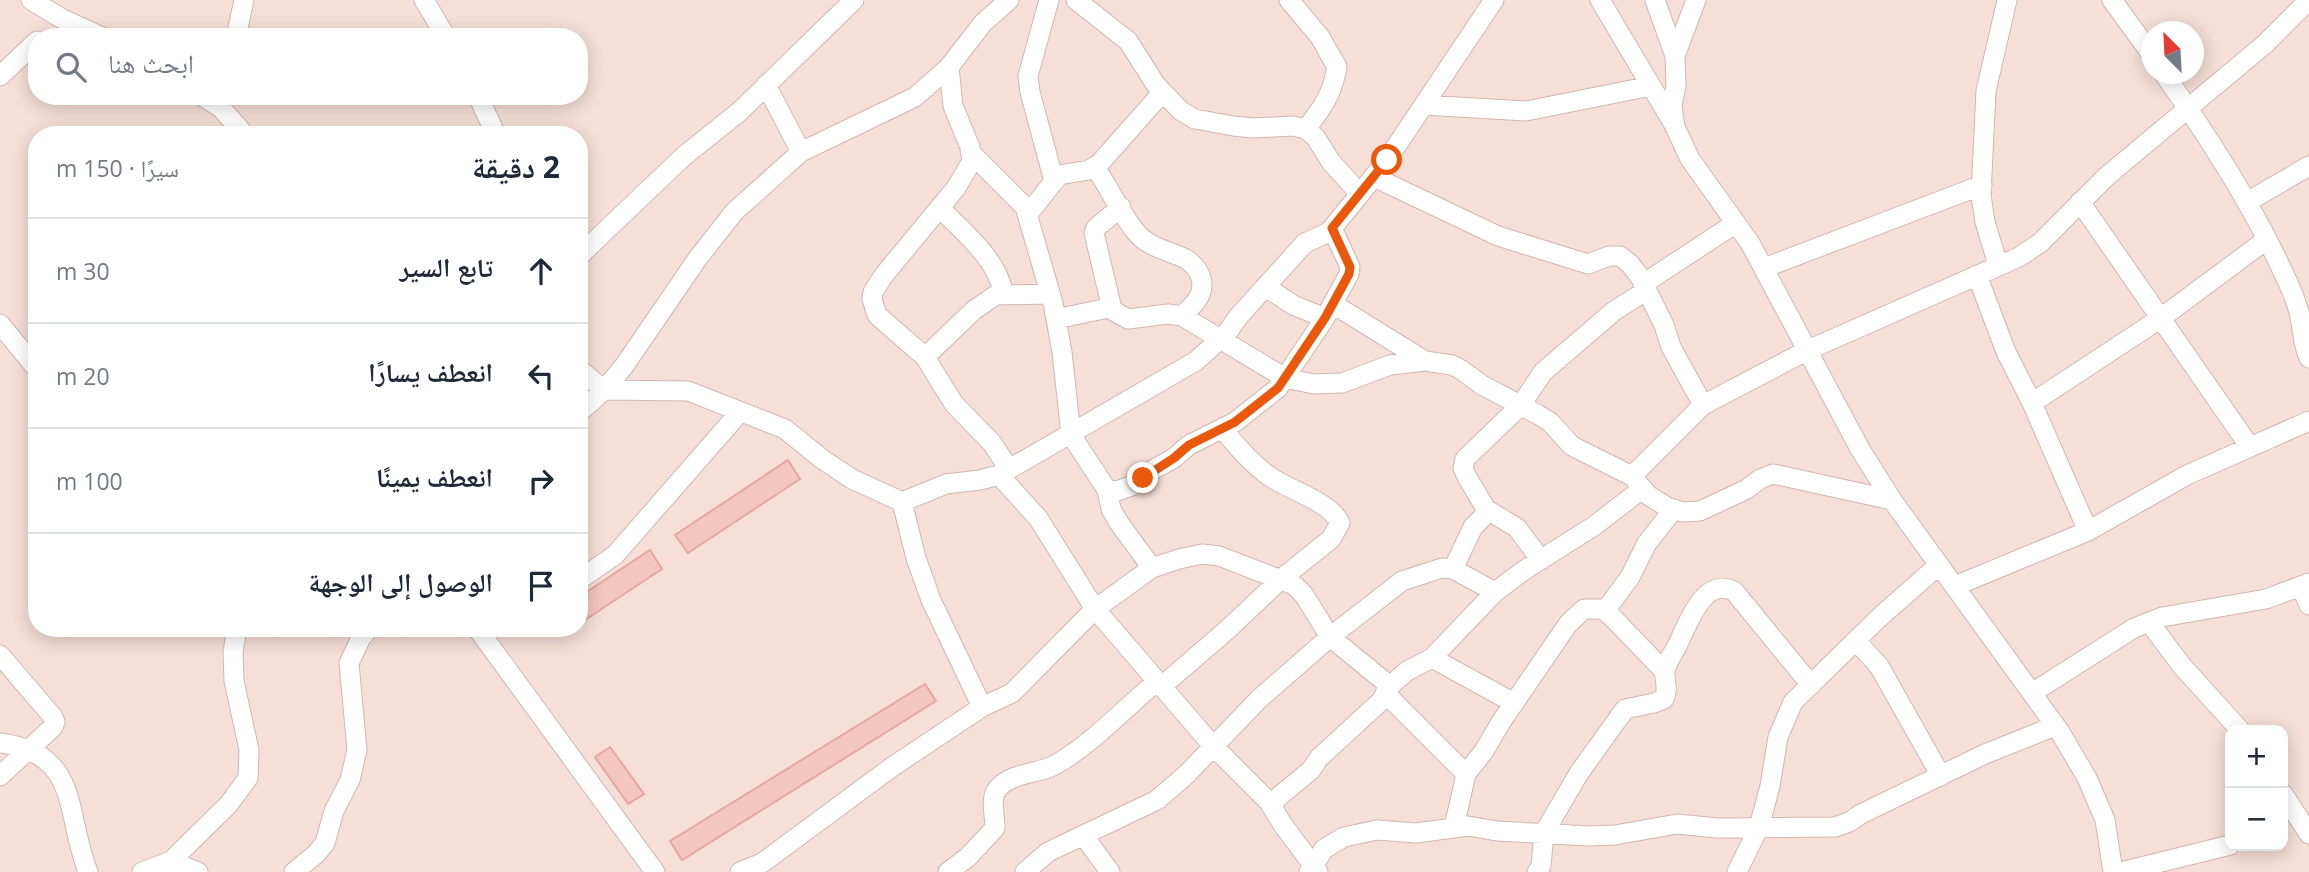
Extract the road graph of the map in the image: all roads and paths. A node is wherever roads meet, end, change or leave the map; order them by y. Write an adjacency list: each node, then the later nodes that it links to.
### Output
1 (31, 0): 16 (street)
2 (244, 0): 19 (street)
3 (424, 0): 20 (street)
4 (854, 0): 27 (street)
5 (1009, 0): 24 (street)
6 (1049, 0): 43 (street)
7 (1076, 0): 29 (street)
8 (1289, 0): 37 (street)
9 (1494, 0): 32 (street)
10 (1601, 0): 28 (street)
11 (1655, 0): 23 (street)
12 (1696, 0): 23 (street)
13 (2007, 0): 44 (street)
14 (2112, 0): 21 (street)
15 (2306, 8): 33 (street)
16 (61, 19): 17 (street); 18 (street)
17 (51, 28)
18 (82, 28)
19 (238, 28)
20 (441, 28)
21 (2141, 41)
22 (28, 50): 25 (street)
23 (1675, 56): 36 (street)
24 (949, 67): 38 (street); 39 (street)
25 (0, 76)
26 (2171, 84): 33 (street)
27 (766, 85): 38 (street); 54 (street)
28 (1651, 86): 32 (street); 36 (street)
29 (1162, 93): 37 (street); 41 (street)
30 (224, 105): 34 (street)
31 (482, 105): 35 (street)
32 (1424, 105): 42 (street)
33 (2189, 108): 46 (street); 47 (street)
34 (239, 126)
35 (492, 126)
36 (1675, 127): 51 (street)
37 (1306, 129): 45 (street)
38 (801, 152): 76 (street)
39 (970, 152): 49 (street); 50 (street)
40 (2309, 166): 47 (street)
41 (1095, 167): 43 (street); 48 (street)
42 (1374, 177): 45 (street); 59 (street)
43 (1054, 181): 50 (street)
44 (1982, 185): 55 (street); 56 (street)
45 (1360, 194): 52 (street)
46 (2080, 202): 55 (street); 65 (street)
47 (2247, 202): 53 (street)
48 (1121, 207): 62 (street); 64 (street)
49 (940, 208): 61 (street); 70 (street)
50 (1028, 214): 60 (street)
51 (1736, 223): 56 (street); 59 (street)
52 (1332, 228): 58 (street); 63 (street)
53 (2266, 240): 65 (street); 72 (street)
54 (588, 247)
55 (1998, 265): 57 (street)
56 (1764, 268): 69 (street)
57 (1977, 275): 69 (street); 77 (street)
58 (1266, 287): 63 (street); 68 (street)
59 (1645, 287): 79 (street); 80 (street)
60 (1050, 294): 61 (street); 66 (street)
61 (1004, 295): 70 (street)
62 (1112, 309): 64 (street); 66 (street)
63 (1329, 311): 73 (street); 75 (street)
64 (1182, 316): 68 (street)
65 (2161, 318): 77 (street); 85 (street)
66 (1056, 319): 84 (street)
67 (0, 324): 71 (street)
68 (1221, 338): 75 (street); 84 (street)
69 (1808, 350): 80 (street); 89 (street)
70 (925, 356): 86 (street)
71 (28, 358)
72 (2309, 358)
73 (1425, 361): 75 (street); 79 (street)
74 (588, 377): 76 (street)
75 (1285, 378): 83 (street)
76 (604, 390): 78 (street); 81 (street)
77 (2032, 403): 93 (street)
78 (588, 405)
79 (1521, 405): 87 (street); 91 (street)
80 (1703, 405): 87 (street)
81 (740, 412): 90 (street); 98 (street)
82 (2309, 421): 85 (street)
83 (1223, 430): 88 (street); 99 (street)
84 (1070, 435): 86 (street); 88 (street)
85 (2250, 447): 93 (street)
86 (1004, 472): 90 (street); 104 (street)
87 (1637, 482): 92 (street); 94 (street)
88 (1107, 490): 96 (street)
89 (1892, 500): 92 (street); 95 (street)
90 (902, 502): 120 (street)
91 (1486, 509): 94 (street); 97 (street)
92 (1674, 509): 105 (street)
93 (2088, 531): 101 (street)
94 (1541, 560): 102 (street)
95 (1939, 565): 101 (street); 111 (street)
96 (1152, 568): 99 (street); 104 (street)
97 (1453, 569): 102 (street); 110 (street)
98 (588, 574)
99 (1281, 579): 110 (street); 115 (street)
100 (2305, 585): 103 (street); 106 (street)
101 (1955, 586): 118 (street)
102 (1495, 592): 113 (street)
103 (2309, 605)
104 (1096, 609): 115 (street); 120 (street)
105 (1605, 611): 114 (street); 119 (street)
106 (2148, 622): 118 (street); 121 (street)
107 (236, 637): 137 (street)
108 (362, 637): 142 (street)
109 (488, 637): 143 (street)
110 (1330, 638): 117 (street); 124 (street)
111 (1856, 641): 116 (street); 128 (street)
112 (0, 655): 125 (street)
113 (1432, 657): 117 (street); 119 (street)
114 (1665, 672): 116 (street); 133 (street)
115 (1158, 685): 124 (street); 145 (street)
116 (1811, 685): 132 (street)
117 (1388, 690): 126 (street); 129 (street)
118 (2032, 693): 122 (street)
119 (1514, 704): 126 (street)
120 (982, 707): 144 (street)
121 (2235, 725)
122 (2055, 726): 128 (street); 150 (street)
123 (0, 743): 125 (street)
124 (1213, 746): 129 (street); 135 (street)
125 (28, 749): 127 (street); 139 (street)
126 (1466, 774): 131 (street)
127 (0, 776)
128 (1941, 776): 132 (street)
129 (1270, 804): 138 (street)
130 (2289, 818): 134 (street)
131 (1454, 827): 133 (street); 138 (street)
132 (1759, 827): 133 (street); 149 (street)
133 (1544, 833): 148 (street)
134 (2309, 834)
135 (1083, 835): 146 (street); 147 (street)
136 (2225, 846): 151 (street)
137 (171, 861): 140 (street); 141 (street)
138 (1313, 870)
139 (88, 872)
140 (142, 872)
141 (198, 872)
142 (294, 872)
143 (655, 872)
144 (740, 872)
145 (948, 872)
146 (1025, 872)
147 (1110, 872)
148 (1537, 872)
149 (1737, 872)
150 (2113, 872)
151 (2121, 872)

